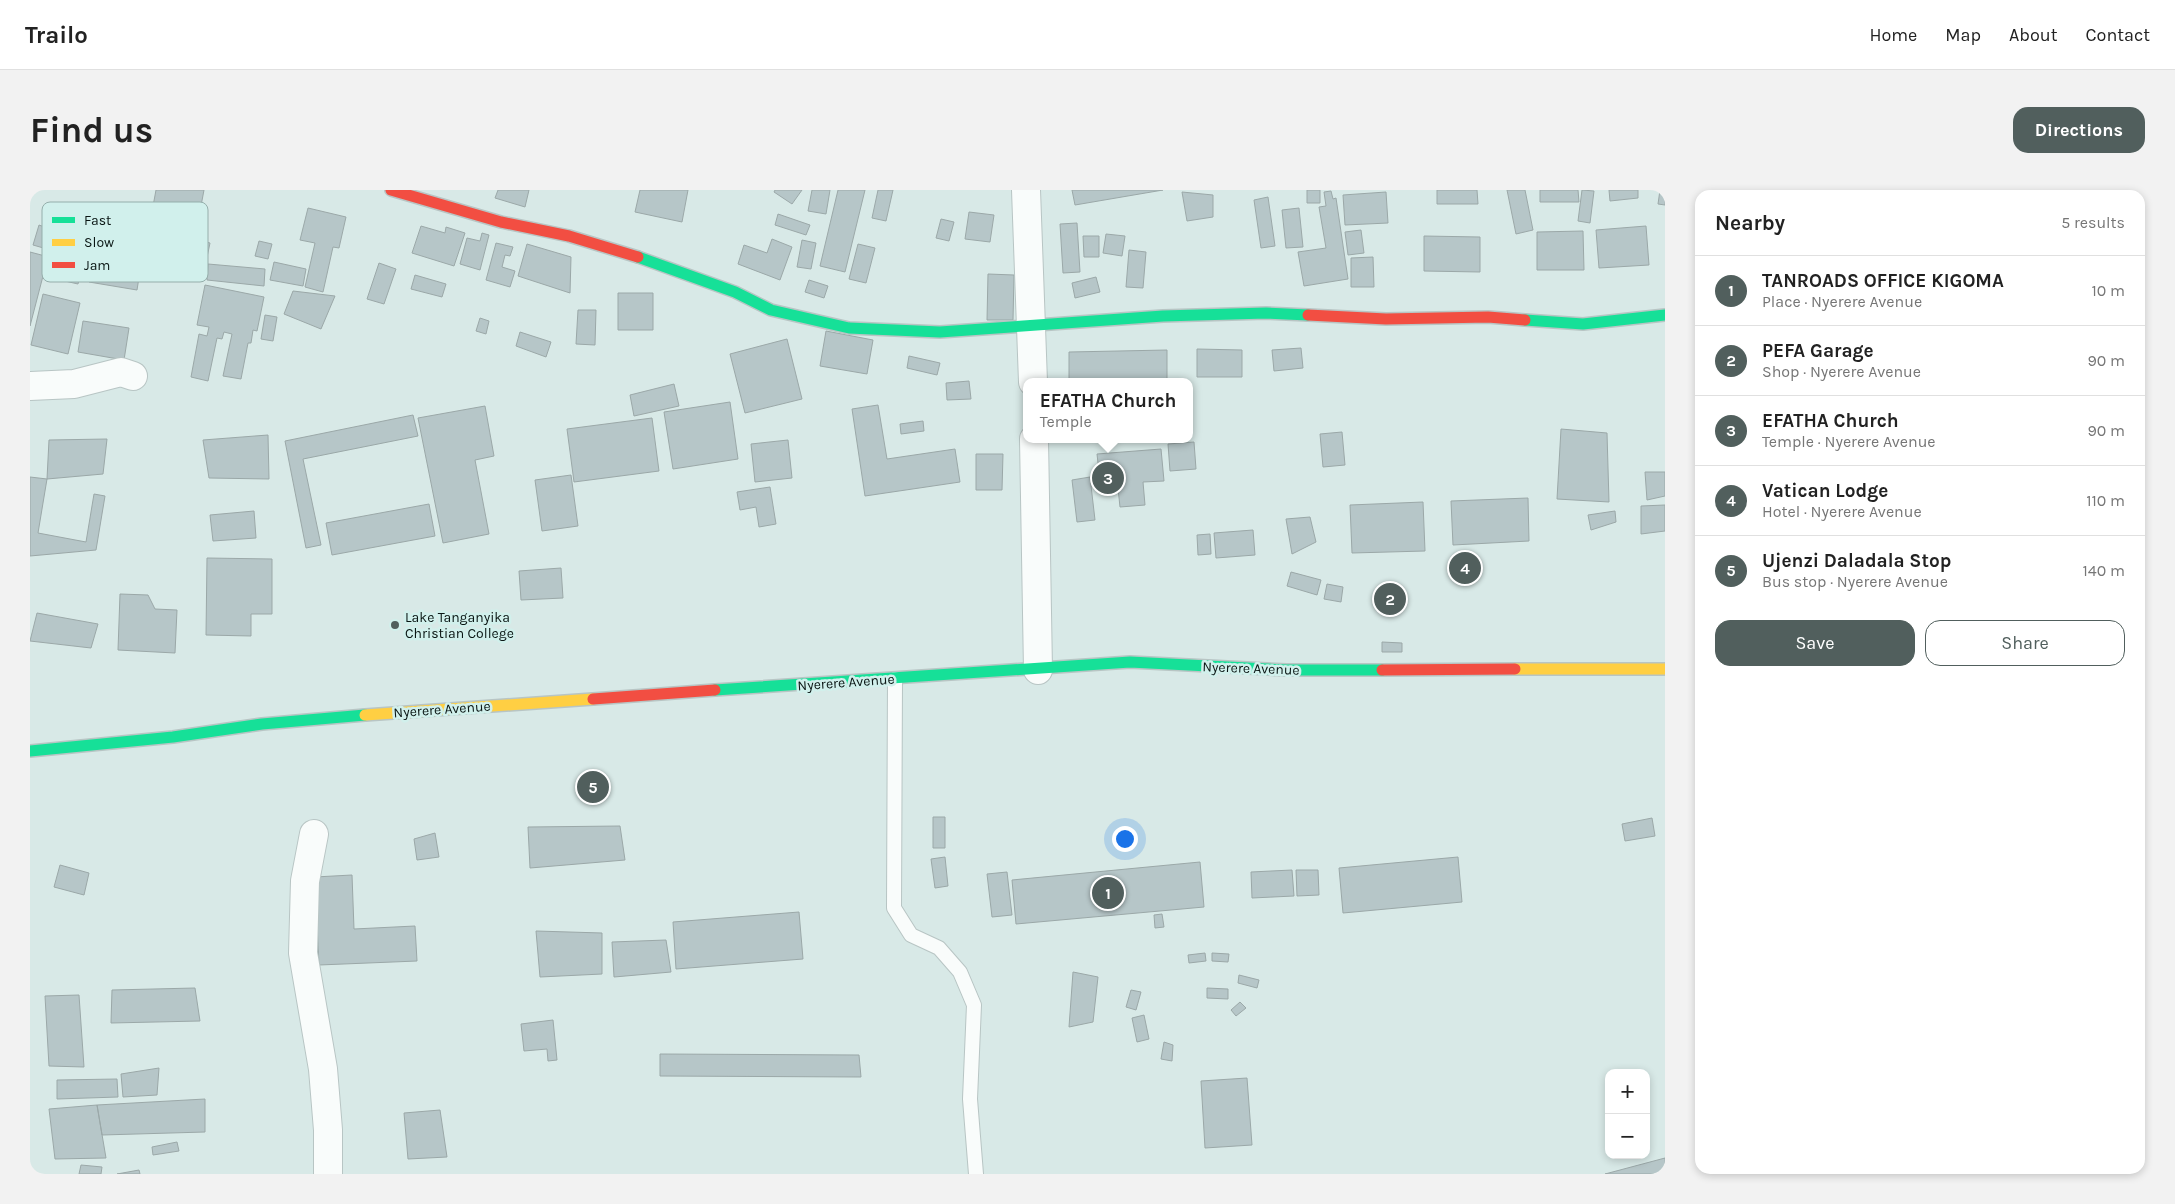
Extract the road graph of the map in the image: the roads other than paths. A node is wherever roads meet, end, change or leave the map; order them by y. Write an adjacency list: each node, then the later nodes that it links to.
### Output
1 (391, 190): 4 (main road)
2 (1026, 190): 4 (street)
3 (1665, 314): 4 (main road)
4 (1031, 325): 6 (street)
5 (133, 376): 7 (street)
6 (1033, 378)
7 (30, 386)
8 (1034, 443): 10 (street)
9 (1665, 669): 10 (main road, Nyerere Avenue)
10 (1038, 670): 11 (main road, Nyerere Avenue)
11 (895, 679): 12 (main road, Nyerere Avenue); 15 (lane)
12 (30, 751)
13 (314, 834): 14 (street)
14 (328, 1174)
15 (976, 1174)

